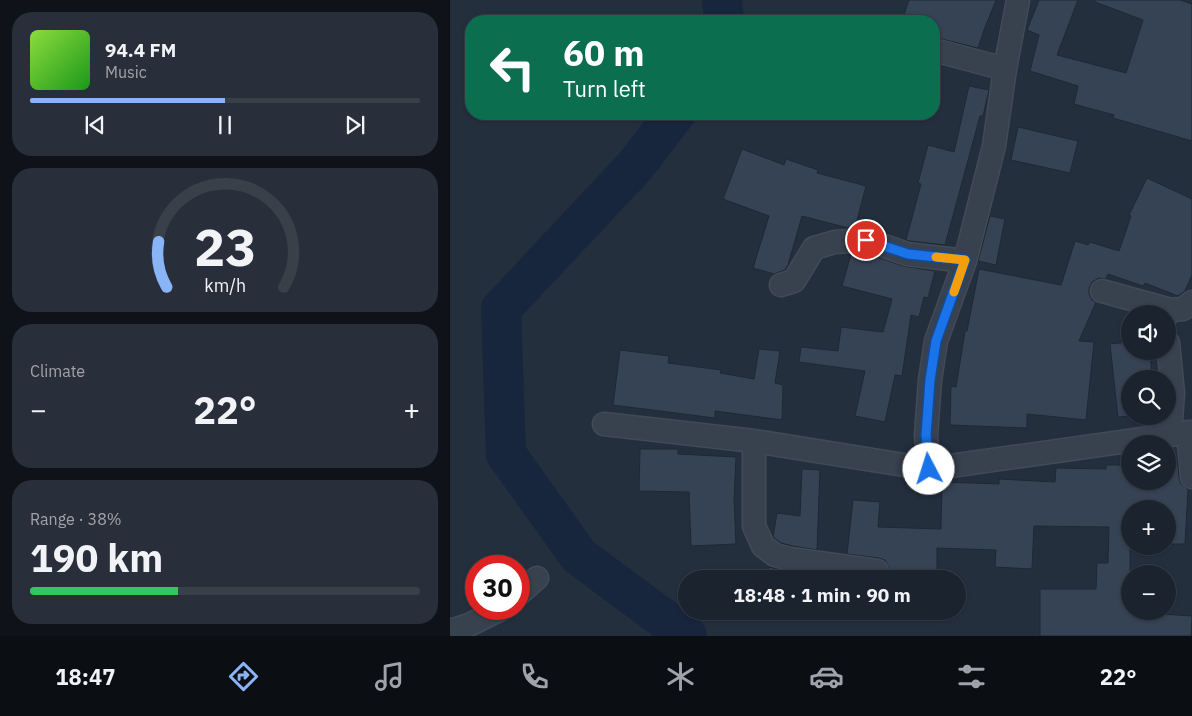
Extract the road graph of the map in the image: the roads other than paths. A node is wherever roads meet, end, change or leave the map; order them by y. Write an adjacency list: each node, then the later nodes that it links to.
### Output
1 (1018, 0): 3 (street)
2 (940, 52): 3 (street)
3 (1005, 70): 4 (street)
4 (965, 260): 5 (street); 14 (street)
5 (782, 285)
6 (1102, 290): 8 (street)
7 (1192, 302): 9 (street)
8 (1148, 305)
9 (1176, 310)
10 (1170, 360): 12 (street)
11 (604, 424): 13 (street)
12 (1184, 433): 14 (street); 15 (street)
13 (754, 441): 14 (street); 16 (street)
14 (929, 469)
15 (1192, 477)
16 (870, 570)
17 (537, 578): 18 (street)
18 (530, 584)
19 (482, 620): 20 (street)
20 (463, 631)

